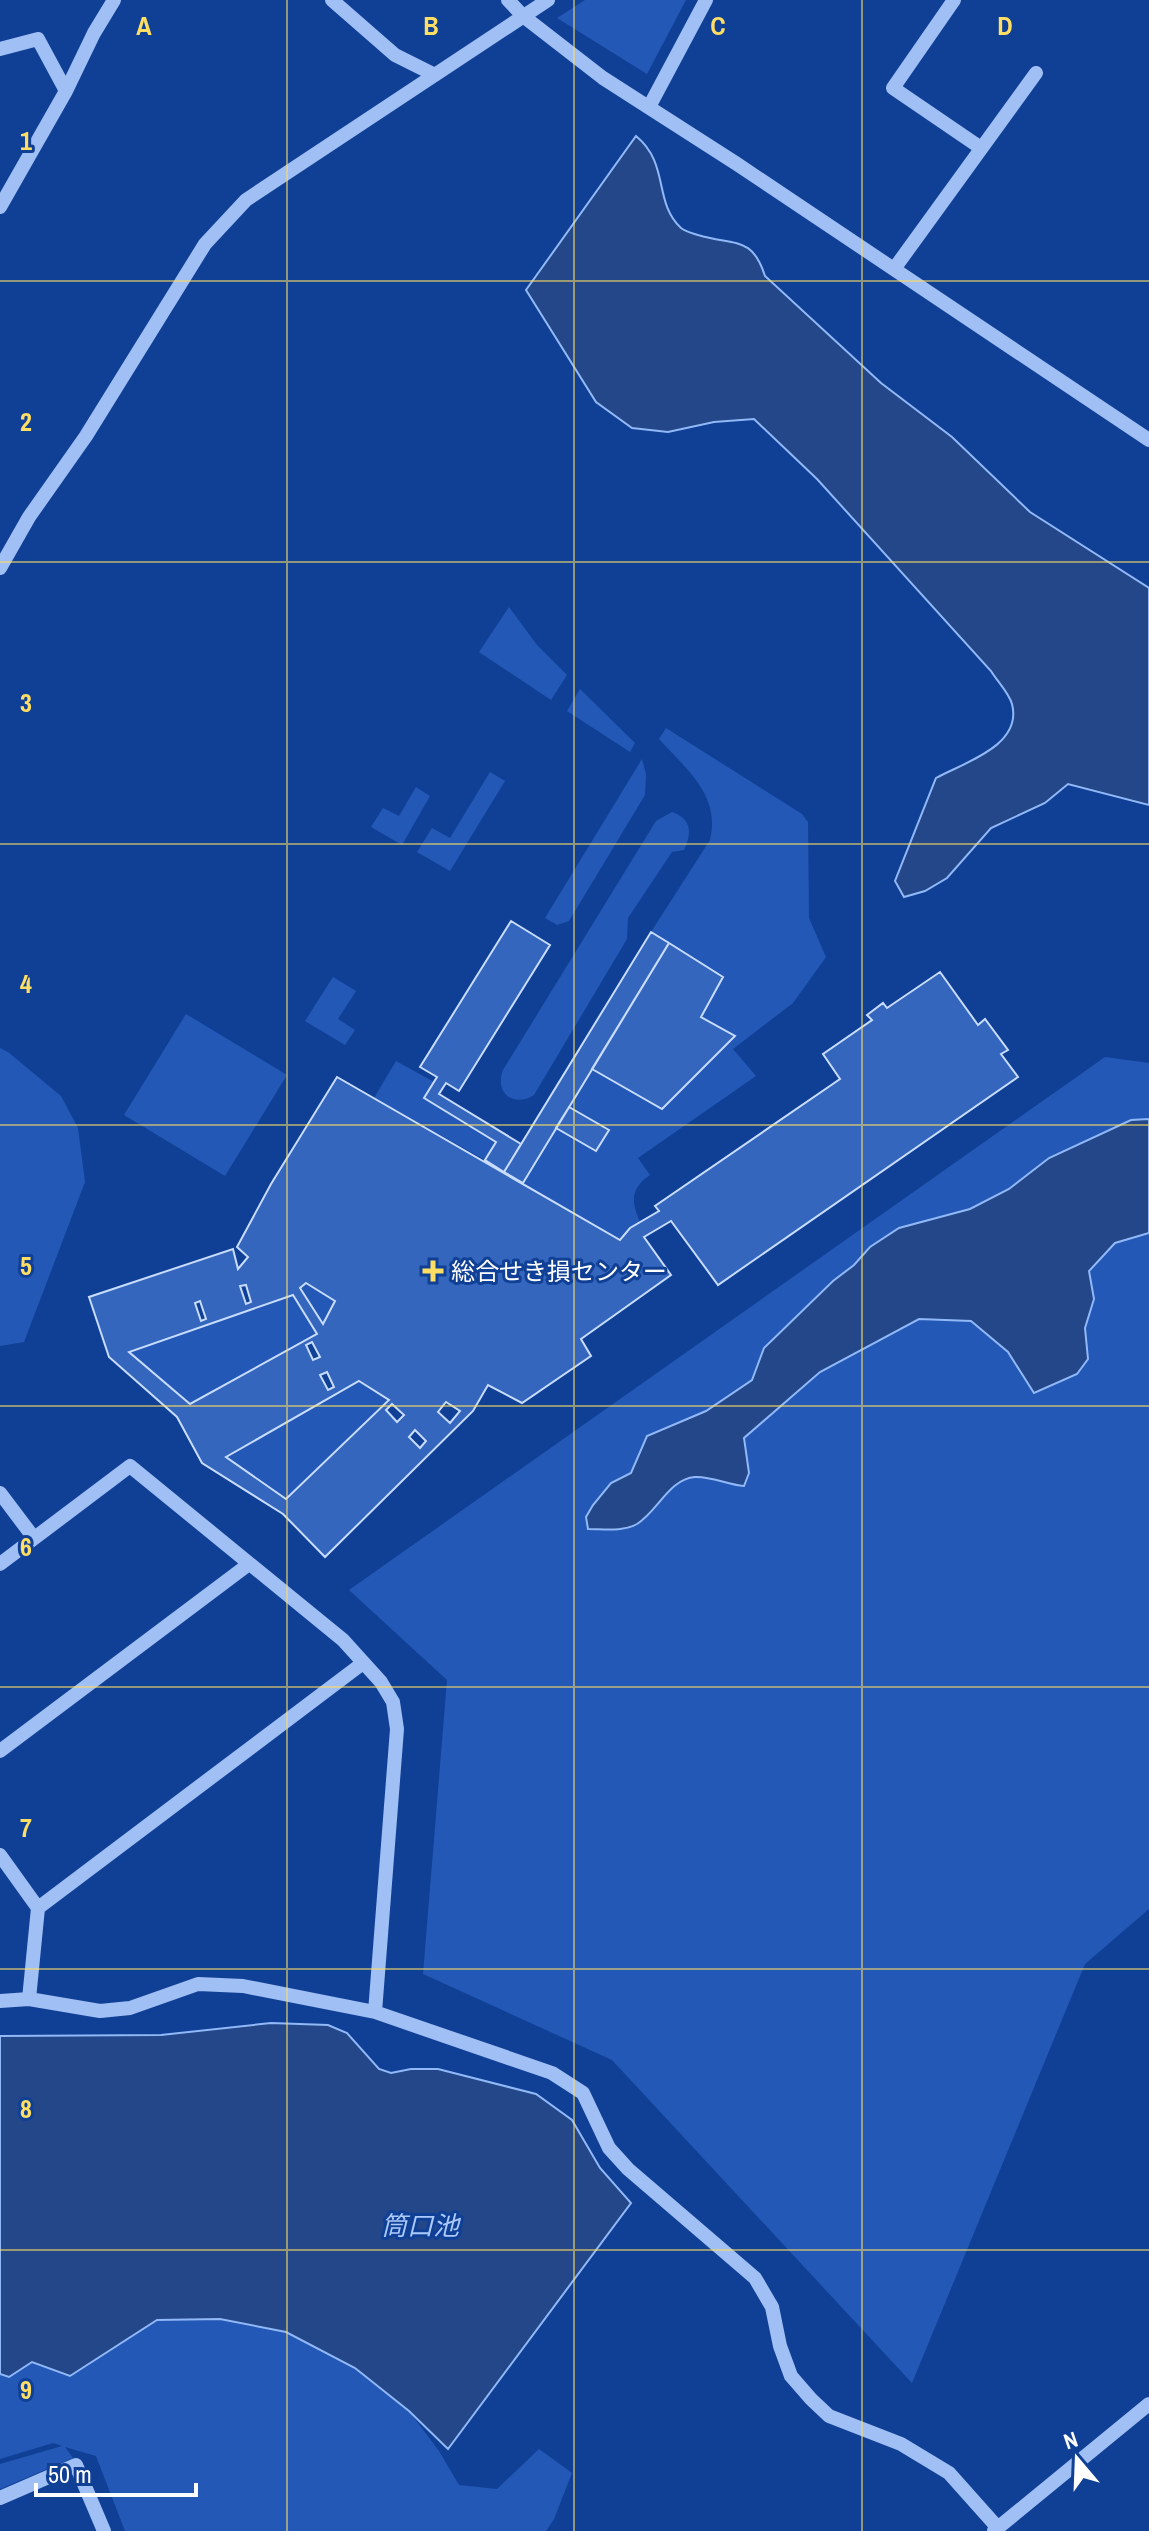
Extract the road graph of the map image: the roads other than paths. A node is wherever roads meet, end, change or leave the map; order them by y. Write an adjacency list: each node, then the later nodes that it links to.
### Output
1 (114, 0): 11 (street)
2 (332, 0): 10 (street)
3 (508, 0): 7 (street)
4 (548, 0): 7 (street)
5 (706, 0): 12 (street)
6 (954, 0): 13 (street)
7 (523, 16): 10 (street); 12 (street)
8 (0, 49): 11 (street)
9 (1036, 73): 13 (street)
10 (435, 75): 17 (street)
11 (66, 91): 14 (street)
12 (649, 107): 15 (street)
13 (981, 148): 15 (street)
14 (0, 207)
15 (894, 269): 16 (street)
16 (1149, 440)
17 (0, 568)
18 (0, 1493): 19 (street)
19 (34, 1538): 20 (street); 21 (street)
20 (0, 1564)
21 (249, 1564): 22 (street); 23 (street)
22 (363, 1663): 25 (street); 28 (street)
23 (0, 1751)
24 (0, 1855): 25 (street)
25 (38, 1908): 26 (street)
26 (29, 1999): 27 (street); 28 (street)
27 (0, 2001)
28 (375, 2012): 31 (street)
29 (1149, 2404): 31 (street)
30 (0, 2498): 32 (street)
31 (996, 2530)
32 (104, 2531)

